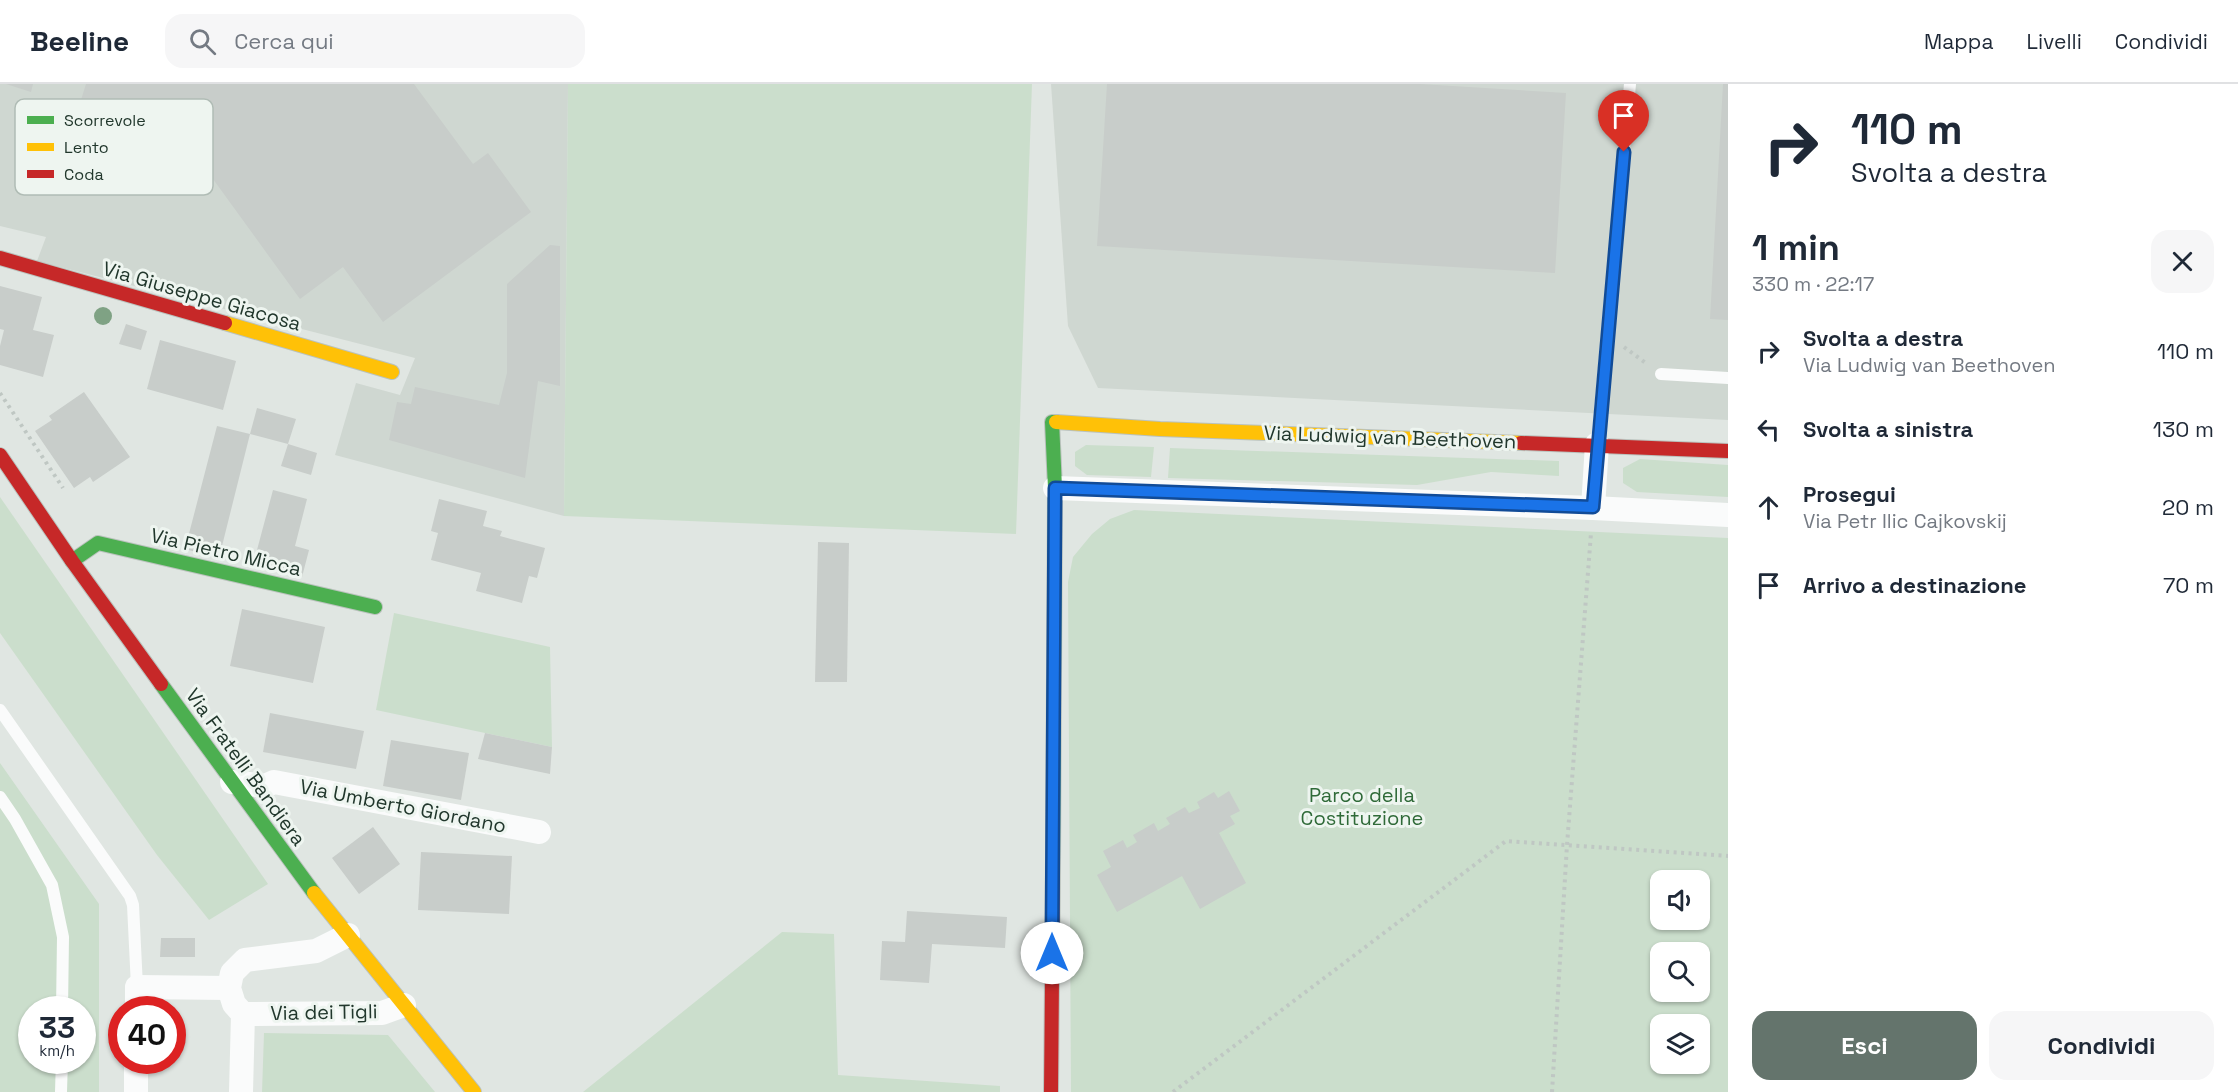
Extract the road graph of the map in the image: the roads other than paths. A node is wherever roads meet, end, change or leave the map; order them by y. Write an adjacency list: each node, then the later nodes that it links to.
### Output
1 (1630, 84): 6 (lane)
2 (0, 258): 3 (street, Via Giuseppe Giacosa)
3 (392, 372)
4 (1660, 374): 5 (lane)
5 (1728, 378)
6 (1597, 444): 7 (street, Via Ludwig van Beethoven); 9 (street, Via Ludwig van Beethoven); 10 (street)
7 (1728, 451)
8 (0, 455): 12 (street, Via Fratelli Bandiera)
9 (1055, 488): 10 (street); 31 (street)
10 (1593, 507): 11 (street)
11 (1728, 515)
12 (72, 561): 13 (street, Via Pietro Micca); 15 (street, Via Fratelli Bandiera)
13 (375, 607)
14 (0, 710): 21 (lane)
15 (232, 782): 17 (street, Via Umberto Giordano); 18 (street, Via Fratelli Bandiera)
16 (0, 797): 20 (lane)
17 (538, 832)
18 (348, 935): 19 (street); 23 (street, Via Fratelli Bandiera)
19 (229, 988): 22 (street); 24 (street, Via dei Tigli)
20 (63, 996)
21 (137, 996)
22 (155, 996)
23 (404, 1005): 24 (street, Via dei Tigli); 30 (street, Via Fratelli Bandiera)
24 (243, 1014): 29 (street, Via dei Tigli)
25 (62, 1074): 27 (lane)
26 (136, 1074): 28 (street)
27 (61, 1092)
28 (136, 1092)
29 (241, 1092)
30 (474, 1092)
31 (1051, 1092)

